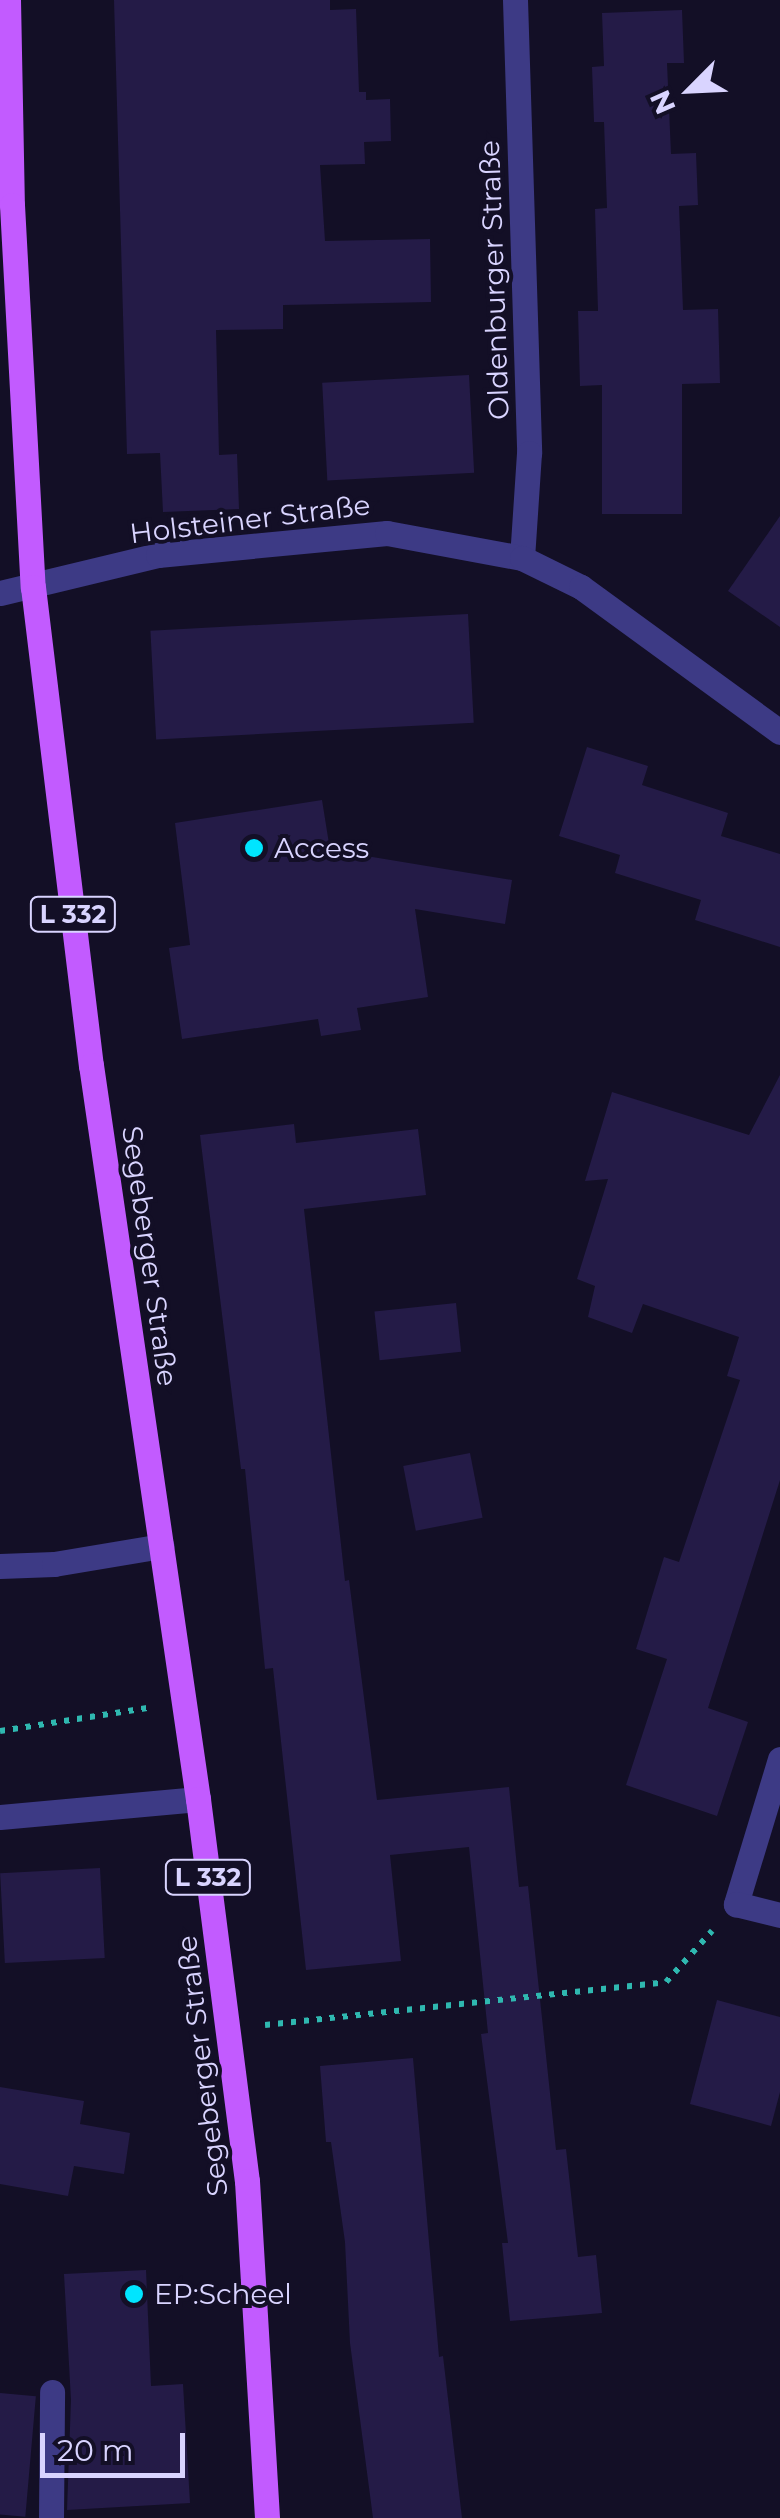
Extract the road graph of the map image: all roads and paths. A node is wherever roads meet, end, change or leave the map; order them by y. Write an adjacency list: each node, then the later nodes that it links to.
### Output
1 (8, 0): 3 (main road, Segeberger Straße / L 332)
2 (515, 0): 4 (street, Oldenburger Straße)
3 (7, 248): 5 (main road, Segeberger Straße / L 332)
4 (522, 558): 5 (street, Holsteiner Straße); 7 (street, Holsteiner Straße)
5 (33, 587): 6 (street, Holsteiner Straße); 8 (main road, Segeberger Straße / L 332)
6 (0, 594)
7 (780, 732)
8 (162, 1546): 9 (street); 10 (main road, Segeberger Straße / L 332)
9 (0, 1566)
10 (183, 1702): 11 (path); 13 (main road, Segeberger Straße / L 332)
11 (0, 1731)
12 (780, 1759): 15 (street)
13 (198, 1799): 14 (street); 17 (main road, Segeberger Straße / L 332)
14 (0, 1817)
15 (736, 1904): 16 (street); 17 (path)
16 (780, 1916)
17 (228, 2029): 20 (main road, Segeberger Straße / L 332)
18 (52, 2392): 19 (street)
19 (51, 2518)
20 (267, 2518)

